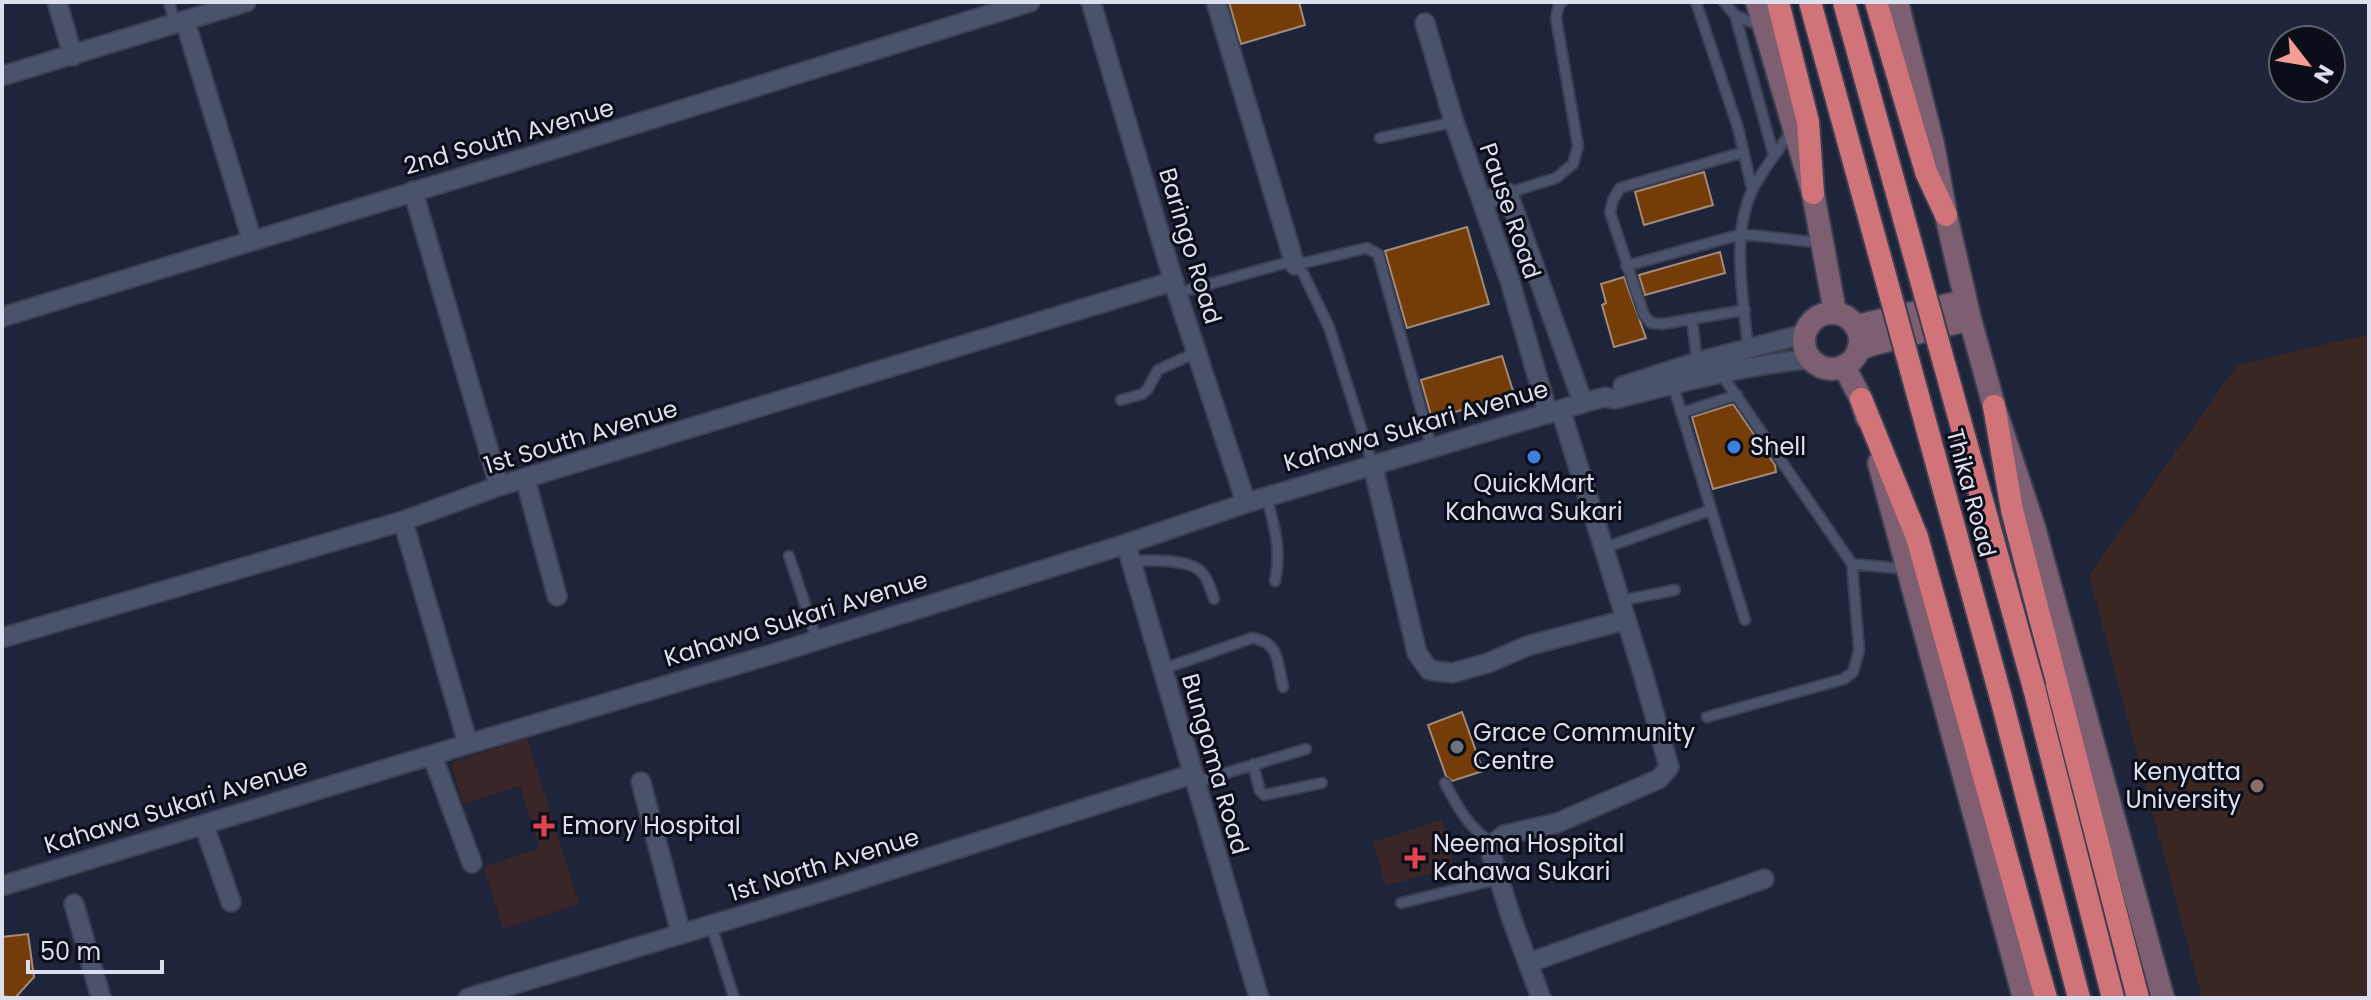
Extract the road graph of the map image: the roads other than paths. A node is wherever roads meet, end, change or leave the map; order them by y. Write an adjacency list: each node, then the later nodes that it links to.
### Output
1 (57, 2): 20 (street)
2 (169, 2): 17 (lane)
3 (246, 2): 17 (street)
4 (1030, 2): 28 (street, 2nd South Avenue)
5 (1091, 2): 38 (street, Baringo Road)
6 (1216, 2): 36 (street)
7 (1562, 2): 29 (lane)
8 (1696, 2): 25 (lane)
9 (1724, 2): 16 (lane)
10 (1757, 2): 19 (main road)
11 (1778, 2): 30 (highway)
12 (1810, 2): 113 (highway, Thika Road, bridge)
13 (1844, 2): 114 (highway, Thika Road, bridge)
14 (1876, 2): 32 (highway)
15 (1897, 2): 32 (main road, Thika Road)
16 (1735, 15): 19 (lane); 26 (lane)
17 (180, 22): 20 (street); 34 (street)
18 (1425, 23): 22 (street, Pause Road)
19 (1764, 29): 23 (main road)
20 (73, 56): 21 (street)
21 (2, 76)
22 (1454, 122): 24 (lane); 31 (street, Pause Road)
23 (1793, 129): 26 (lane); 30 (main road)
24 (1380, 138)
25 (1744, 152): 27 (lane); 37 (lane)
26 (1774, 156): 27 (lane)
27 (1752, 189): 33 (lane)
28 (413, 191): 34 (street, 2nd South Avenue); 64 (street)
29 (1508, 193): 31 (street); 57 (street)
30 (1813, 193): 35 (main road)
31 (1482, 201): 59 (street, Pause Road)
32 (1946, 215): 40 (main road, Thika Road)
33 (1742, 234): 35 (lane); 37 (lane); 39 (lane)
34 (252, 240): 42 (street, 2nd South Avenue)
35 (1822, 243): 41 (main road)
36 (1295, 265): 38 (lane); 61 (lane); 62 (lane)
37 (1626, 266): 43 (lane)
38 (1176, 287): 47 (street, Baringo Road); 63 (street, 1st South Avenue)
39 (1745, 310): 43 (lane); 46 (lane)
40 (1968, 310): 44 (main road); 48 (main road); 58 (main road, Thika Road)
41 (1835, 312): 44 (main road); 45 (main road)
42 (2, 317)
43 (1692, 319): 50 (lane)
44 (1857, 326): 48 (main road)
45 (1804, 334): 46 (street, Kahawa Sukari Avenue); 49 (main road)
46 (1748, 349): 50 (street, Kahawa Sukari Avenue)
47 (1197, 352): 56 (lane); 66 (street, Baringo Road)
48 (1851, 358): 49 (main road); 55 (main road)
49 (1810, 359): 51 (street, Kahawa Sukari Avenue)
50 (1697, 362): 54 (street, Kahawa Sukari Avenue)
51 (1720, 372): 52 (street, Kahawa Sukari Avenue); 53 (lane)
52 (1673, 385): 54 (street, Kahawa Sukari Avenue); 60 (lane)
53 (1737, 395): 60 (lane); 72 (lane)
54 (1605, 397): 57 (street, Kahawa Sukari Avenue)
55 (1861, 399): 73 (main road); 112 (highway)
56 (1121, 400)
57 (1583, 403): 59 (street, Kahawa Sukari Avenue)
58 (1994, 406): 115 (highway); 116 (main road, Thika Road)
59 (1555, 413): 61 (street, Kahawa Sukari Avenue); 69 (street, Pause Road)
60 (1681, 413): 67 (lane)
61 (1432, 449): 62 (street, Kahawa Sukari Avenue)
62 (1373, 466): 65 (street, Kahawa Sukari Avenue); 79 (street)
63 (525, 478): 64 (street, 1st South Avenue); 76 (street)
64 (499, 486): 68 (street, 1st South Avenue)
65 (1267, 497): 66 (street, Kahawa Sukari Avenue); 74 (lane)
66 (1246, 503): 70 (street, Kahawa Sukari Avenue)
67 (1711, 510): 69 (lane); 80 (lane)
68 (403, 521): 81 (street, 1st South Avenue); 86 (street)
69 (1604, 548): 78 (street, Pause Road)
70 (1129, 552): 77 (lane); 82 (street, Kahawa Sukari Avenue); 83 (street, Bungoma Road)
71 (789, 556): 82 (lane)
72 (1852, 564): 73 (lane); 85 (lane)
73 (1908, 569): 111 (main road)
74 (1275, 581)
75 (1675, 590): 78 (lane)
76 (557, 596)
77 (1214, 599)
78 (1619, 601): 79 (street, Pause Road)
79 (1625, 620): 95 (street, Pause Road)
80 (1745, 620)
81 (2, 638)
82 (817, 641): 86 (street, Kahawa Sukari Avenue)
83 (1163, 669): 84 (lane); 90 (street, Bungoma Road)
84 (1283, 687)
85 (1707, 717)
86 (468, 744): 88 (street, Kahawa Sukari Avenue)
87 (1306, 749): 89 (lane)
88 (432, 755): 94 (street, Kahawa Sukari Avenue); 96 (street)
89 (1253, 764): 90 (lane); 92 (lane)
90 (1194, 778): 103 (street, 1st North Avenue); 109 (street, Bungoma Road)
91 (641, 782): 104 (street)
92 (1322, 783)
93 (1445, 783): 95 (lane)
94 (204, 825): 99 (street, Kahawa Sukari Avenue); 100 (street)
95 (1493, 844): 97 (street)
96 (472, 863)
97 (1499, 879): 101 (lane); 105 (street)
98 (1764, 879): 105 (street)
99 (2, 886)
100 (231, 902)
101 (1401, 903)
102 (74, 904): 106 (street)
103 (711, 925): 104 (street, 1st North Avenue); 108 (lane)
104 (681, 934): 107 (street, 1st North Avenue)
105 (1528, 963): 110 (street)
106 (101, 998)
107 (468, 998)
108 (734, 998)
109 (1259, 998)
110 (1541, 998)
111 (2024, 998)
112 (2046, 998)
113 (2079, 998)
114 (2113, 998)
115 (2138, 998)
116 (2163, 998)

